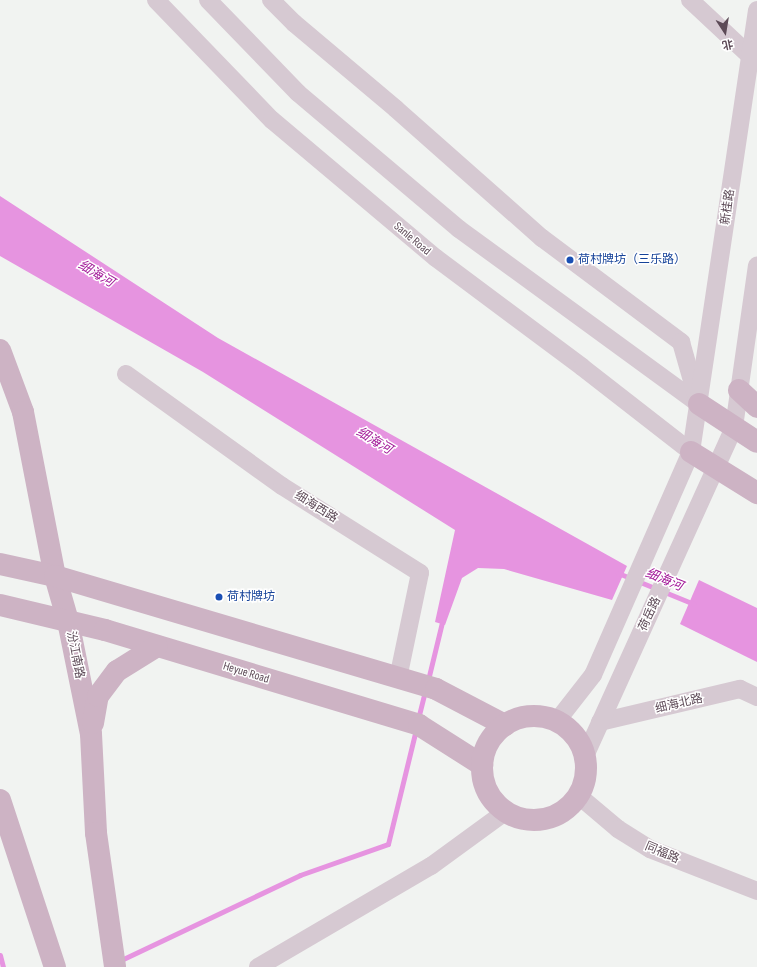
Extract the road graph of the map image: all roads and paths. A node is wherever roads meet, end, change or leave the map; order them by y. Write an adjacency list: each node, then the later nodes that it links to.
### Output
1 (156, 0): 15 (street, Sanle Road)
2 (208, 0): 11 (street)
3 (271, 0): 11 (street)
4 (690, 0): 6 (street)
5 (757, 10): 6 (street, 新桂路)
6 (750, 56): 11 (street, 新桂路)
7 (757, 266): 10 (street)
8 (0, 350): 19 (main road, 汾江南路)
9 (126, 374): 23 (street, 细海西路)
10 (739, 390): 12 (main road); 13 (street)
11 (698, 404): 13 (main road); 15 (street)
12 (757, 407)
13 (734, 427): 14 (main road); 16 (street, 荷岳路)
14 (757, 442)
15 (691, 452): 16 (main road); 25 (street)
16 (716, 469): 17 (main road); 26 (street, 荷岳路)
17 (757, 493)
18 (0, 564): 19 (main road)
19 (55, 576): 21 (main road, 汾江南路); 23 (main road)
20 (0, 605): 21 (main road, Heyue Road)
21 (68, 621): 22 (main road, Heyue Road); 28 (main road, 汾江南路)
22 (157, 646): 28 (main road); 30 (main road, Heyue Road)
23 (398, 678): 27 (main road)
24 (757, 697): 26 (street, 细海北路)
25 (557, 722): 27 (main road); 29 (main road)
26 (600, 722): 29 (street, 荷岳路)
27 (505, 725): 30 (main road)
28 (91, 734): 35 (main road, 汾江南路)
29 (585, 756): 31 (main road)
30 (482, 765): 33 (main road)
31 (578, 796): 33 (main road); 34 (street, 同福路)
32 (0, 800): 36 (main road)
33 (505, 812): 37 (street)
34 (757, 891)
35 (114, 960)
36 (55, 965)
37 (258, 967)

